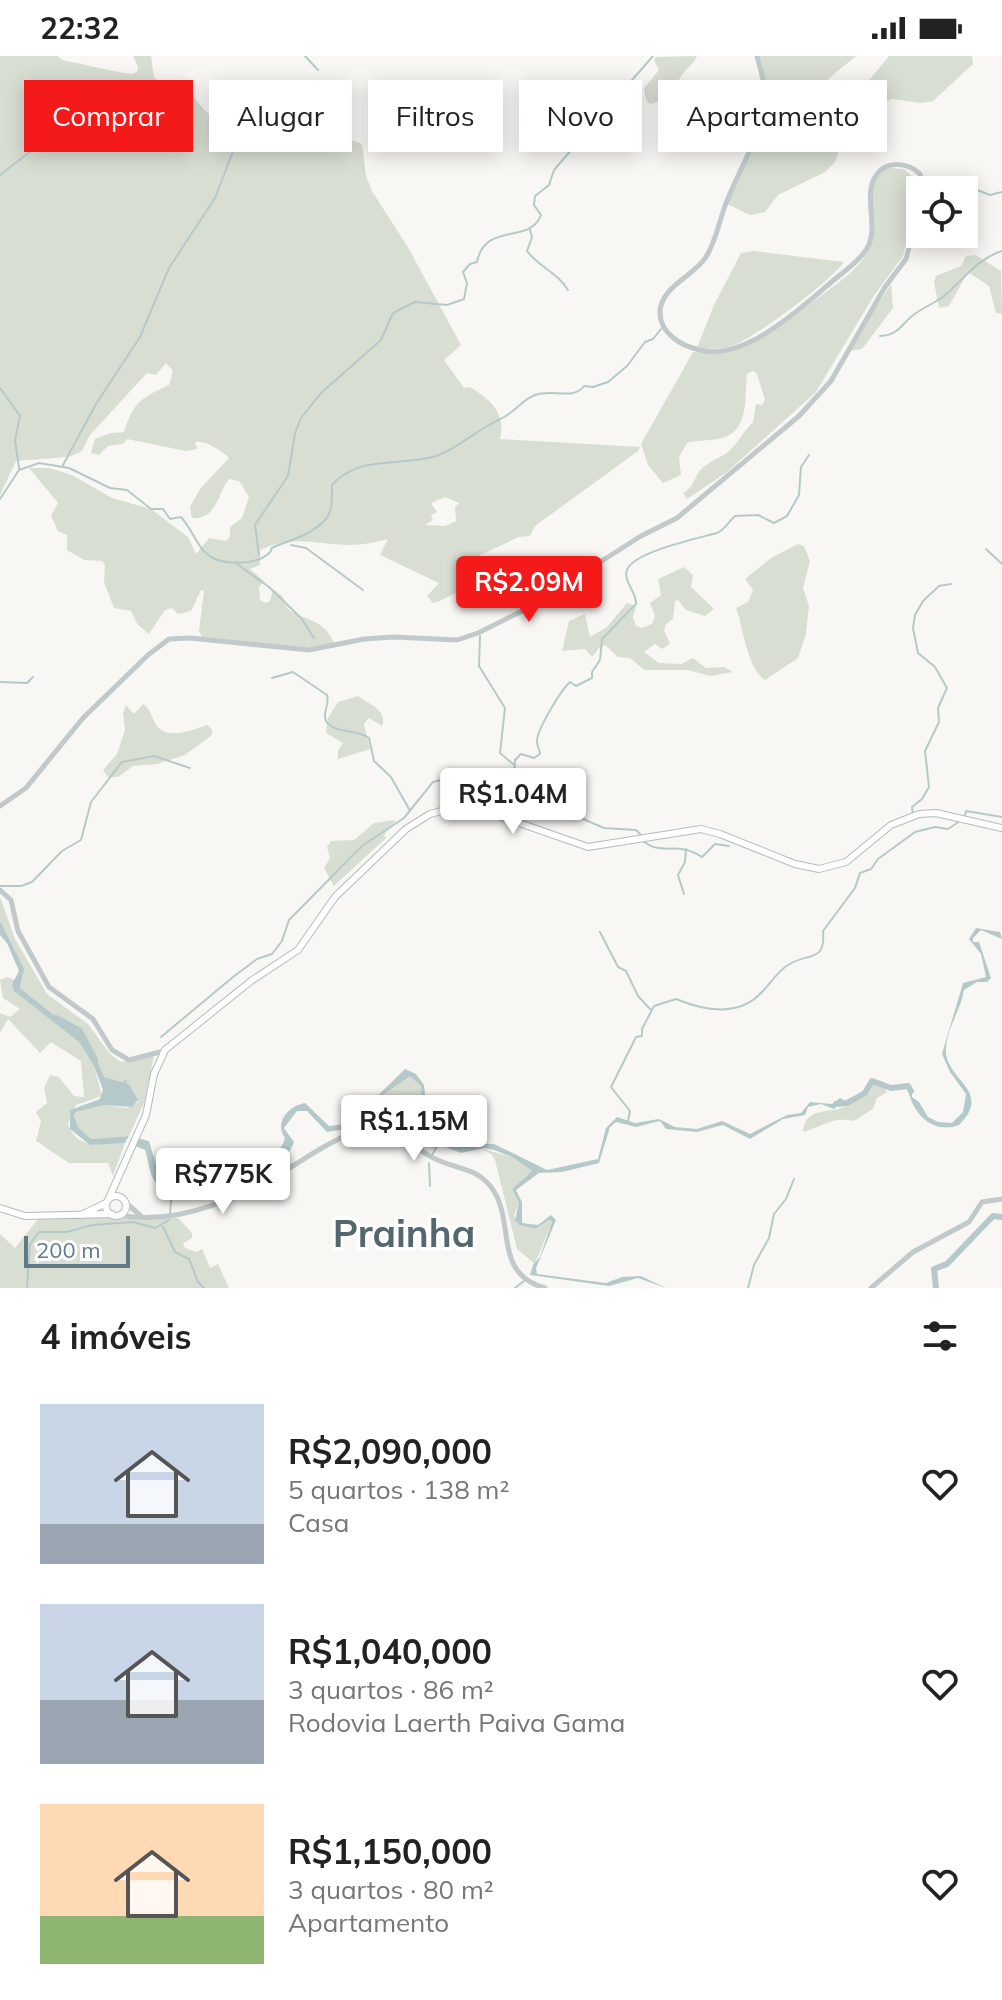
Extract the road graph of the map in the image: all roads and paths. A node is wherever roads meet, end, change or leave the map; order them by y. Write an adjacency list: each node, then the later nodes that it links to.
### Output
1 (757, 56): 2 (street)
2 (920, 176)
3 (909, 248): 4 (street)
4 (0, 806)
5 (1002, 828): 7 (main road)
6 (0, 890): 7 (street)
7 (165, 1050): 8 (main road)
8 (119, 1176): 10 (main road); 11 (main road)
9 (1002, 1199): 17 (street)
10 (108, 1200): 11 (main road); 13 (main road); 14 (main road)
11 (124, 1200): 13 (main road); 15 (street)
12 (0, 1208): 14 (main road)
13 (116, 1214): 14 (main road); 15 (street)
14 (79, 1216)
15 (141, 1216): 16 (street)
16 (545, 1288)
17 (871, 1288)

